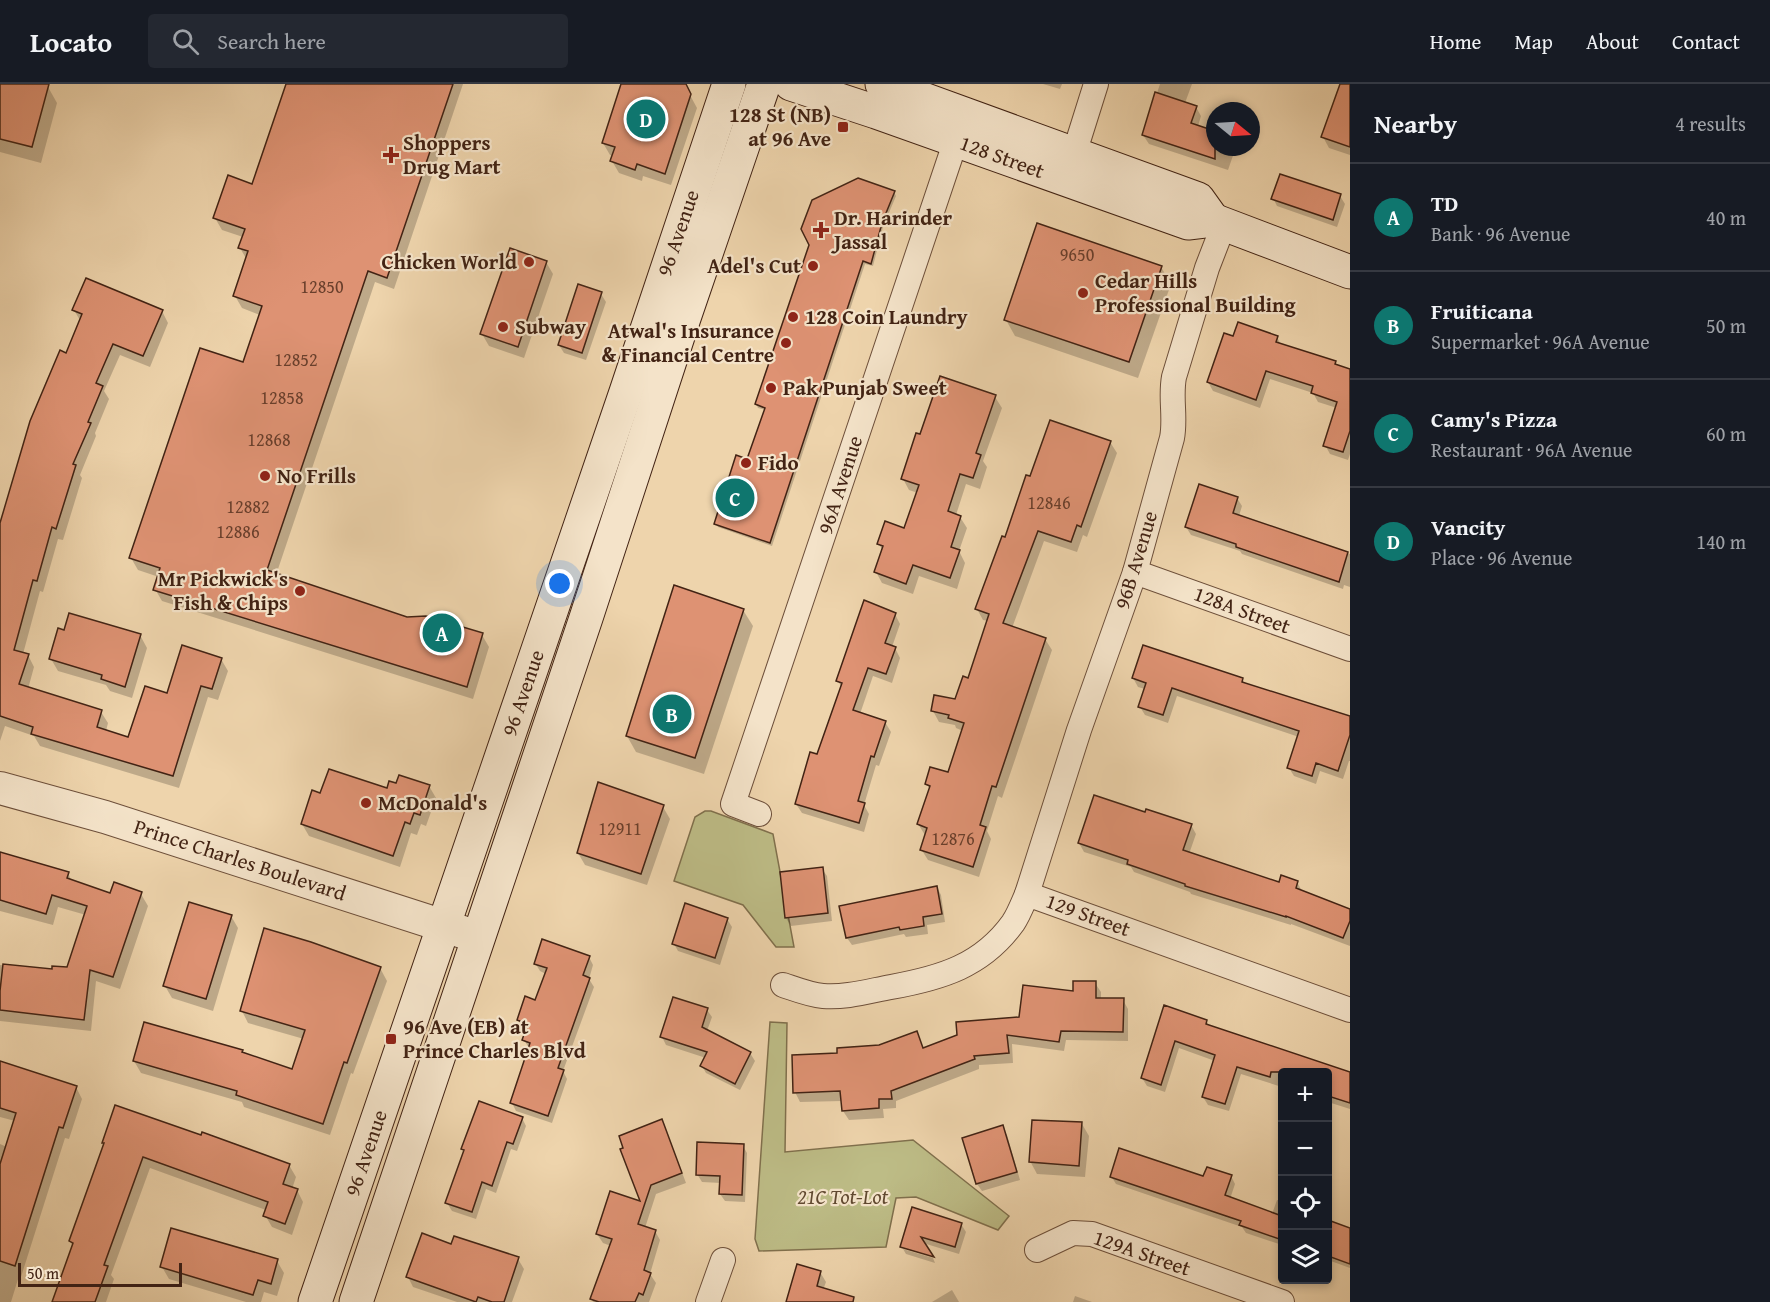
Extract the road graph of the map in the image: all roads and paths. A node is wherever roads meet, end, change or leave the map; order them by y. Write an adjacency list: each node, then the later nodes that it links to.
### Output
1 (729, 84): 10 (main road, 96 Avenue)
2 (764, 84): 11 (main road, 96 Avenue)
3 (792, 84): 6 (main road, 128 Street)
4 (882, 84): 7 (main road, 128 Street)
5 (1096, 84): 7 (street)
6 (956, 140): 8 (main road, 128 Street); 17 (street, 96A Avenue)
7 (1074, 154): 8 (main road, 128 Street)
8 (1219, 222): 9 (main road, 128 Street); 13 (street, 96B Avenue)
9 (1350, 272)
10 (609, 441): 11 (main road); 12 (main road, 96 Avenue)
11 (618, 515): 14 (main road, 96 Avenue)
12 (568, 561): 14 (main road); 19 (main road, 96 Avenue)
13 (1135, 572): 15 (street, 128A Street); 18 (street, 96B Avenue)
14 (586, 618): 20 (main road, 96 Avenue)
15 (1350, 649)
16 (0, 788): 19 (street, Prince Charles Boulevard)
17 (759, 814)
18 (1027, 894): 21 (street, 129 Street); 22 (street, 129 Street)
19 (444, 926): 20 (street, Prince Charles Boulevard); 25 (main road, 96 Avenue)
20 (478, 937): 26 (main road, 96 Avenue)
21 (783, 985)
22 (1350, 1010)
23 (1037, 1250): 28 (street, 129A Street)
24 (723, 1260): 27 (street)
25 (315, 1302)
26 (356, 1302)
27 (708, 1302)
28 (1282, 1302)

